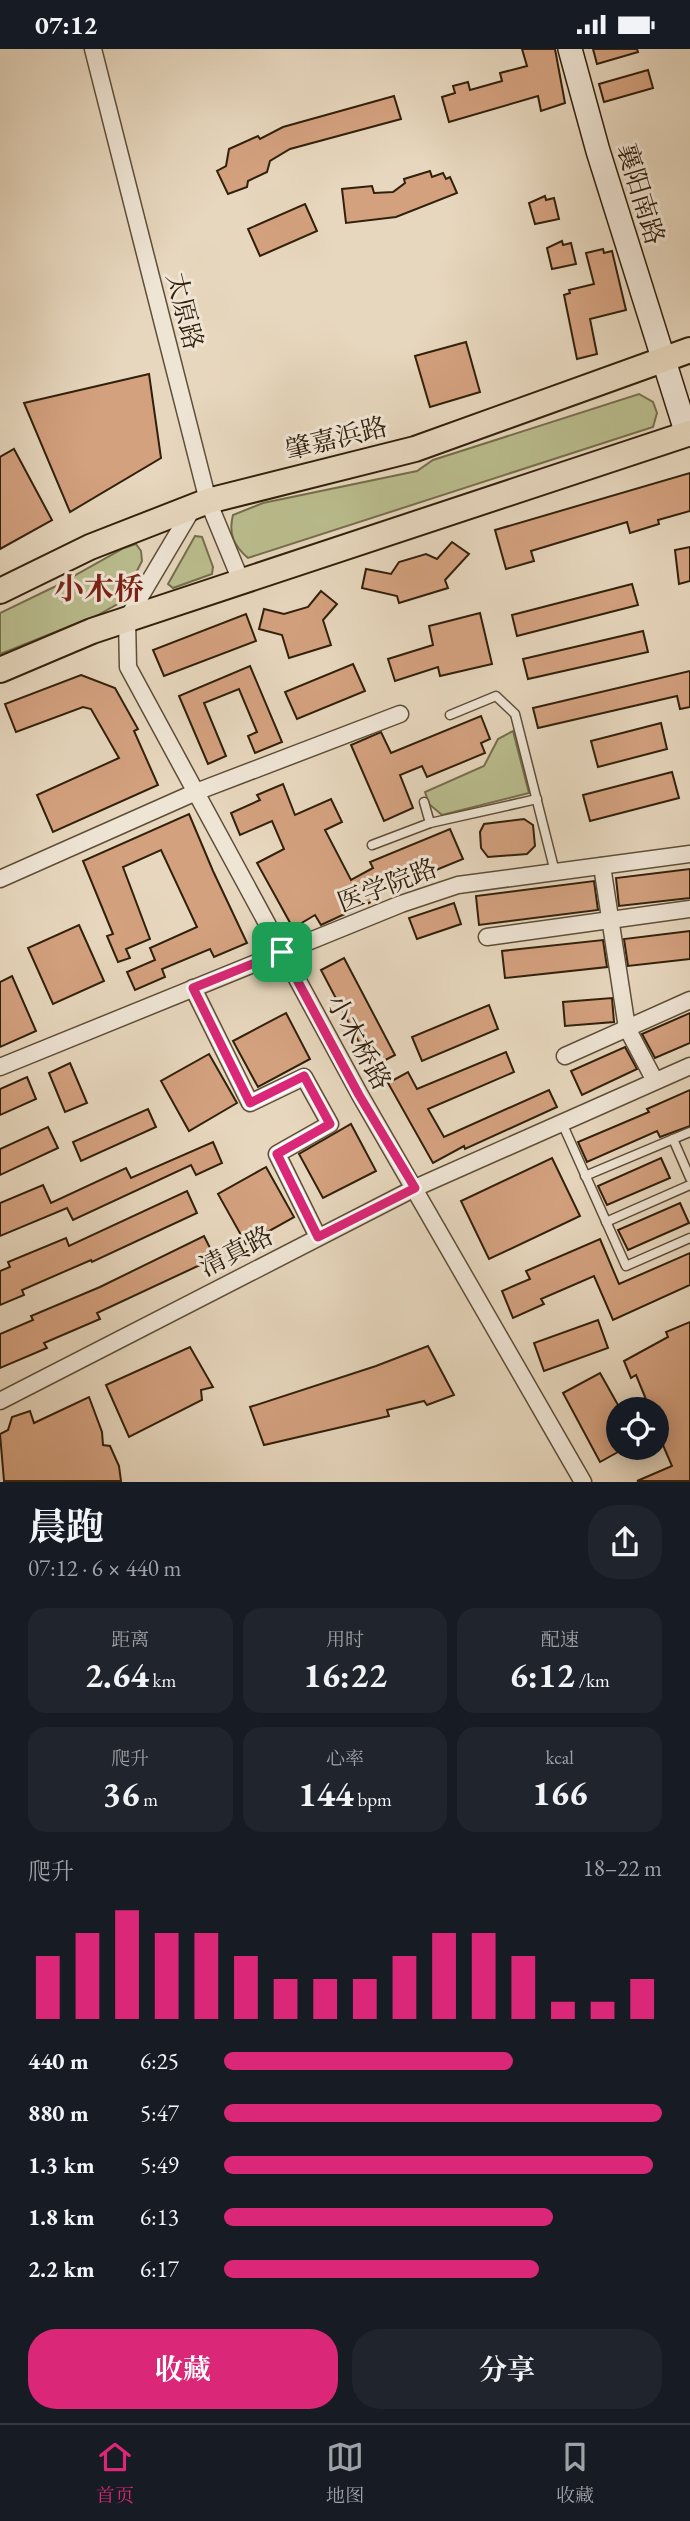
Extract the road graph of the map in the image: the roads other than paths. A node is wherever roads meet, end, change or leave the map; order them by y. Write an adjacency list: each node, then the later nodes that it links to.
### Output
1 (93, 49): 6 (street, 太原路)
2 (570, 49): 4 (street, 襄阳南路)
3 (690, 350): 4 (main road, 肇嘉浜路)
4 (662, 360): 5 (street, 襄阳南路); 6 (main road, 肇嘉浜路)
5 (688, 434): 7 (main road)
6 (201, 504): 7 (street, 太原路); 8 (main road, 肇嘉浜路); 9 (street)
7 (241, 581): 9 (main road)
8 (0, 591)
9 (127, 619): 10 (main road); 13 (street, 小木桥路)
10 (0, 670)
11 (400, 714): 13 (street)
12 (450, 715): 14 (lane)
13 (195, 792): 21 (street); 25 (street, 小木桥路)
14 (537, 799): 16 (lane); 20 (lane)
15 (424, 803): 16 (lane)
16 (430, 823): 17 (lane)
17 (372, 845)
18 (690, 854): 19 (street, 医学院路)
19 (602, 866): 20 (street, 医学院路); 23 (street)
20 (555, 871): 25 (street, 医学院路)
21 (0, 879)
22 (690, 909): 23 (street)
23 (610, 919): 24 (street); 28 (street)
24 (487, 937)
25 (282, 952): 26 (street, 医学院路); 39 (street, 小木桥路)
26 (193, 988): 31 (street, 医学院路); 41 (street)
27 (690, 1000): 28 (street)
28 (627, 1028): 29 (street); 32 (street)
29 (565, 1056)
30 (690, 1066): 32 (street, 清真路)
31 (0, 1067)
32 (655, 1081): 33 (street, 清真路)
33 (562, 1123): 36 (lane); 39 (street, 清真路)
34 (690, 1132): 35 (lane)
35 (673, 1139): 36 (lane); 37 (lane)
36 (585, 1176): 40 (lane)
37 (690, 1178)
38 (690, 1185): 40 (lane)
39 (415, 1188): 41 (street, 清真路); 44 (street, 小木桥路)
40 (606, 1222): 42 (lane)
41 (318, 1237): 43 (street, 清真路)
42 (690, 1238)
43 (0, 1401)
44 (583, 1482)

